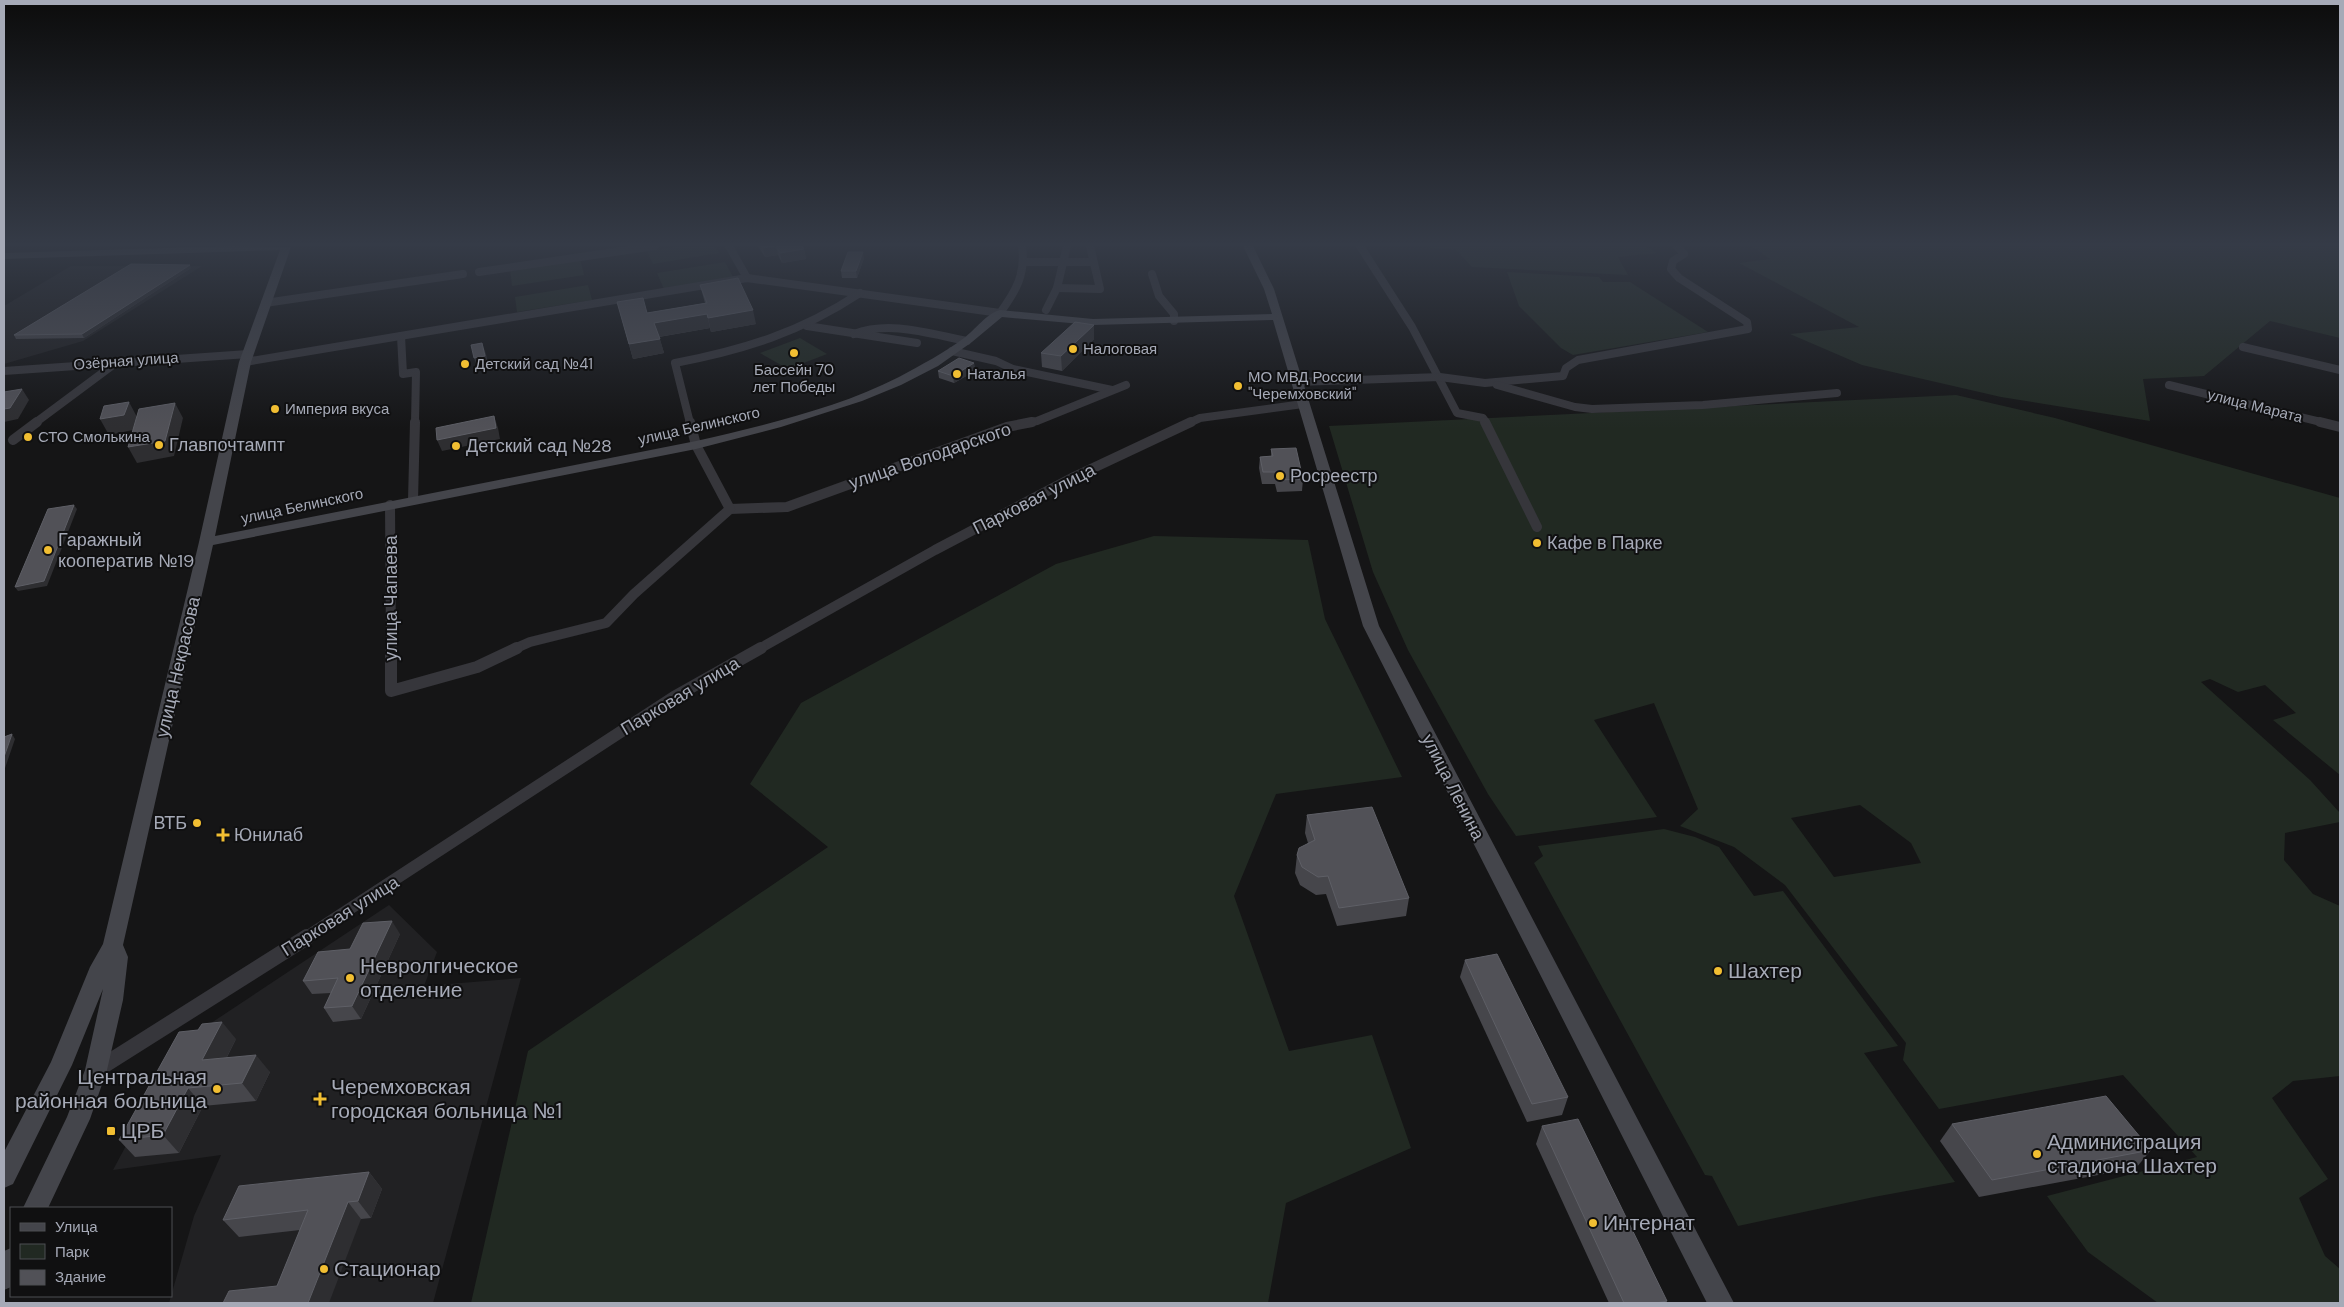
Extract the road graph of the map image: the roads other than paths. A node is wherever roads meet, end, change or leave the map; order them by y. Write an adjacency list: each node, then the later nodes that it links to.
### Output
1 (264, 307): 22 (main road, улица Некрасова)
2 (574, 307): 17 (street, Озёрная улица)
3 (840, 307): 15 (street)
4 (958, 307): 12 (street, Озёрная улица)
5 (1004, 307): 12 (street, улица Белинского)
6 (1048, 307): 11 (street)
7 (1168, 307): 14 (street)
8 (1275, 307): 13 (main road, улица Ленина)
9 (1400, 307): 26 (street)
10 (1723, 307): 28 (street)
11 (1046, 310)
12 (1000, 313): 14 (main road); 18 (main road, улица Белинского)
13 (1278, 316): 14 (main road); 27 (main road, улица Ленина)
14 (1174, 321)
15 (807, 326): 16 (street); 36 (street)
16 (854, 334): 18 (street); 19 (street)
17 (401, 336): 22 (street, Озёрная улица); 37 (street)
18 (967, 341): 21 (main road, улица Белинского)
19 (917, 343)
20 (2243, 347): 24 (street)
21 (952, 351): 31 (street); 36 (main road, улица Белинского)
22 (246, 358): 23 (street, Озёрная улица); 41 (main road, улица Некрасова)
23 (117, 362): 25 (street, Озёрная улица); 35 (street)
24 (2340, 370)
25 (4, 371)
26 (1440, 377): 27 (street); 28 (street); 40 (street)
27 (1297, 382): 33 (main road, улица Ленина)
28 (1485, 382): 32 (street)
29 (1126, 385): 31 (street, улица Володарского)
30 (2169, 385): 34 (street, улица Марата)
31 (1112, 390): 39 (street, улица Володарского)
32 (1837, 393)
33 (1303, 404): 43 (street, Парковая улица); 46 (main road, улица Ленина)
34 (2340, 427)
35 (13, 440)
36 (696, 445): 37 (main road, улица Белинского); 39 (street)
37 (413, 500): 38 (main road, улица Белинского)
38 (390, 505): 39 (street, улица Чапаева); 41 (main road, улица Белинского)
39 (730, 510)
40 (1537, 527)
41 (206, 542): 42 (main road, улица Некрасова)
42 (114, 945): 43 (main road, улица Некрасова); 44 (main road, улица Некрасова)
43 (96, 1070): 45 (main road, улица Некрасова)
44 (4, 1176)
45 (35, 1207)
46 (1720, 1303)

